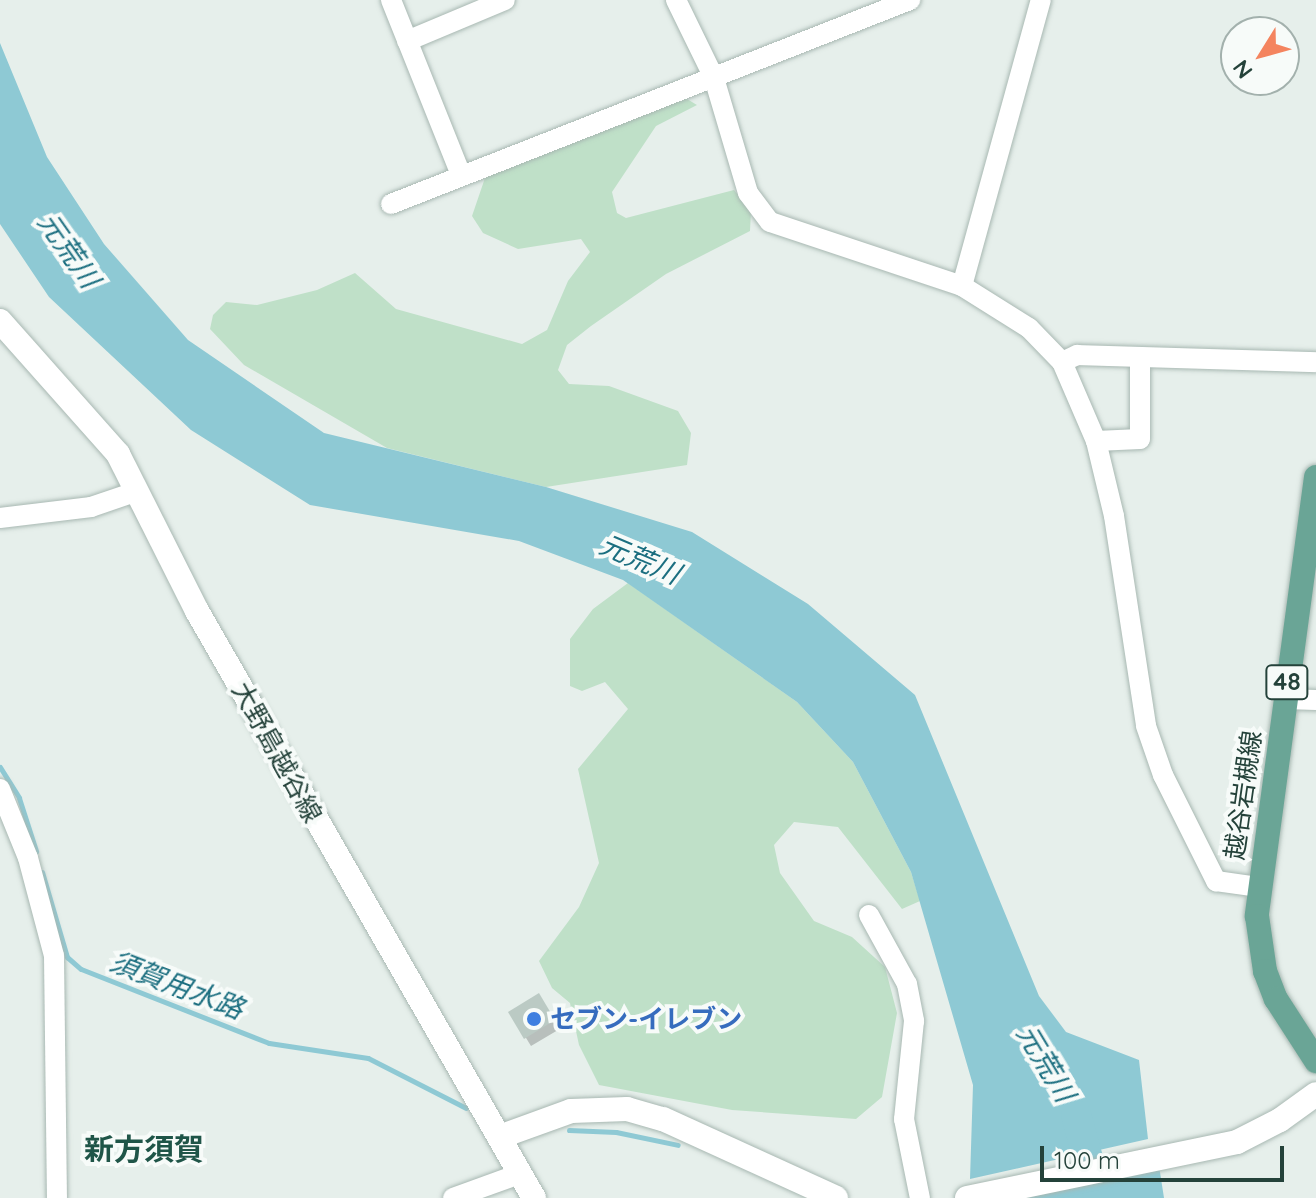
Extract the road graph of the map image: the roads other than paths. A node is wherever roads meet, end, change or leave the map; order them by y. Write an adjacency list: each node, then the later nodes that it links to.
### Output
1 (391, 0): 7 (street)
2 (505, 0): 6 (street)
3 (676, 0): 8 (street)
4 (910, 0): 8 (street)
5 (1041, 0): 11 (street)
6 (472, 6): 7 (street)
7 (407, 41): 9 (street)
8 (714, 78): 9 (street); 11 (street)
9 (461, 175): 10 (street)
10 (391, 204)
11 (962, 286): 14 (street)
12 (0, 321): 18 (main road, 大野島越谷線)
13 (1140, 357): 14 (street); 15 (street); 16 (street)
14 (1062, 362): 16 (street)
15 (1316, 362)
16 (1096, 441): 23 (street)
17 (1316, 477): 20 (main road, 越谷岩槻線 / 48)
18 (138, 491): 19 (street); 27 (main road, 大野島越谷線)
19 (0, 518)
20 (1285, 699): 21 (street); 23 (main road, 越谷岩槻線 / 48)
21 (1316, 700)
22 (0, 789): 29 (street)
23 (1258, 887): 25 (main road, 越谷岩槻線 / 48)
24 (869, 915): 33 (street)
25 (1316, 1061)
26 (1316, 1094): 34 (main road)
27 (502, 1136): 28 (main road, 大野島越谷線); 32 (main road)
28 (522, 1173): 30 (street); 31 (main road, 大野島越谷線)
29 (57, 1198)
30 (453, 1198)
31 (534, 1198)
32 (836, 1198)
33 (920, 1198)
34 (967, 1198)

